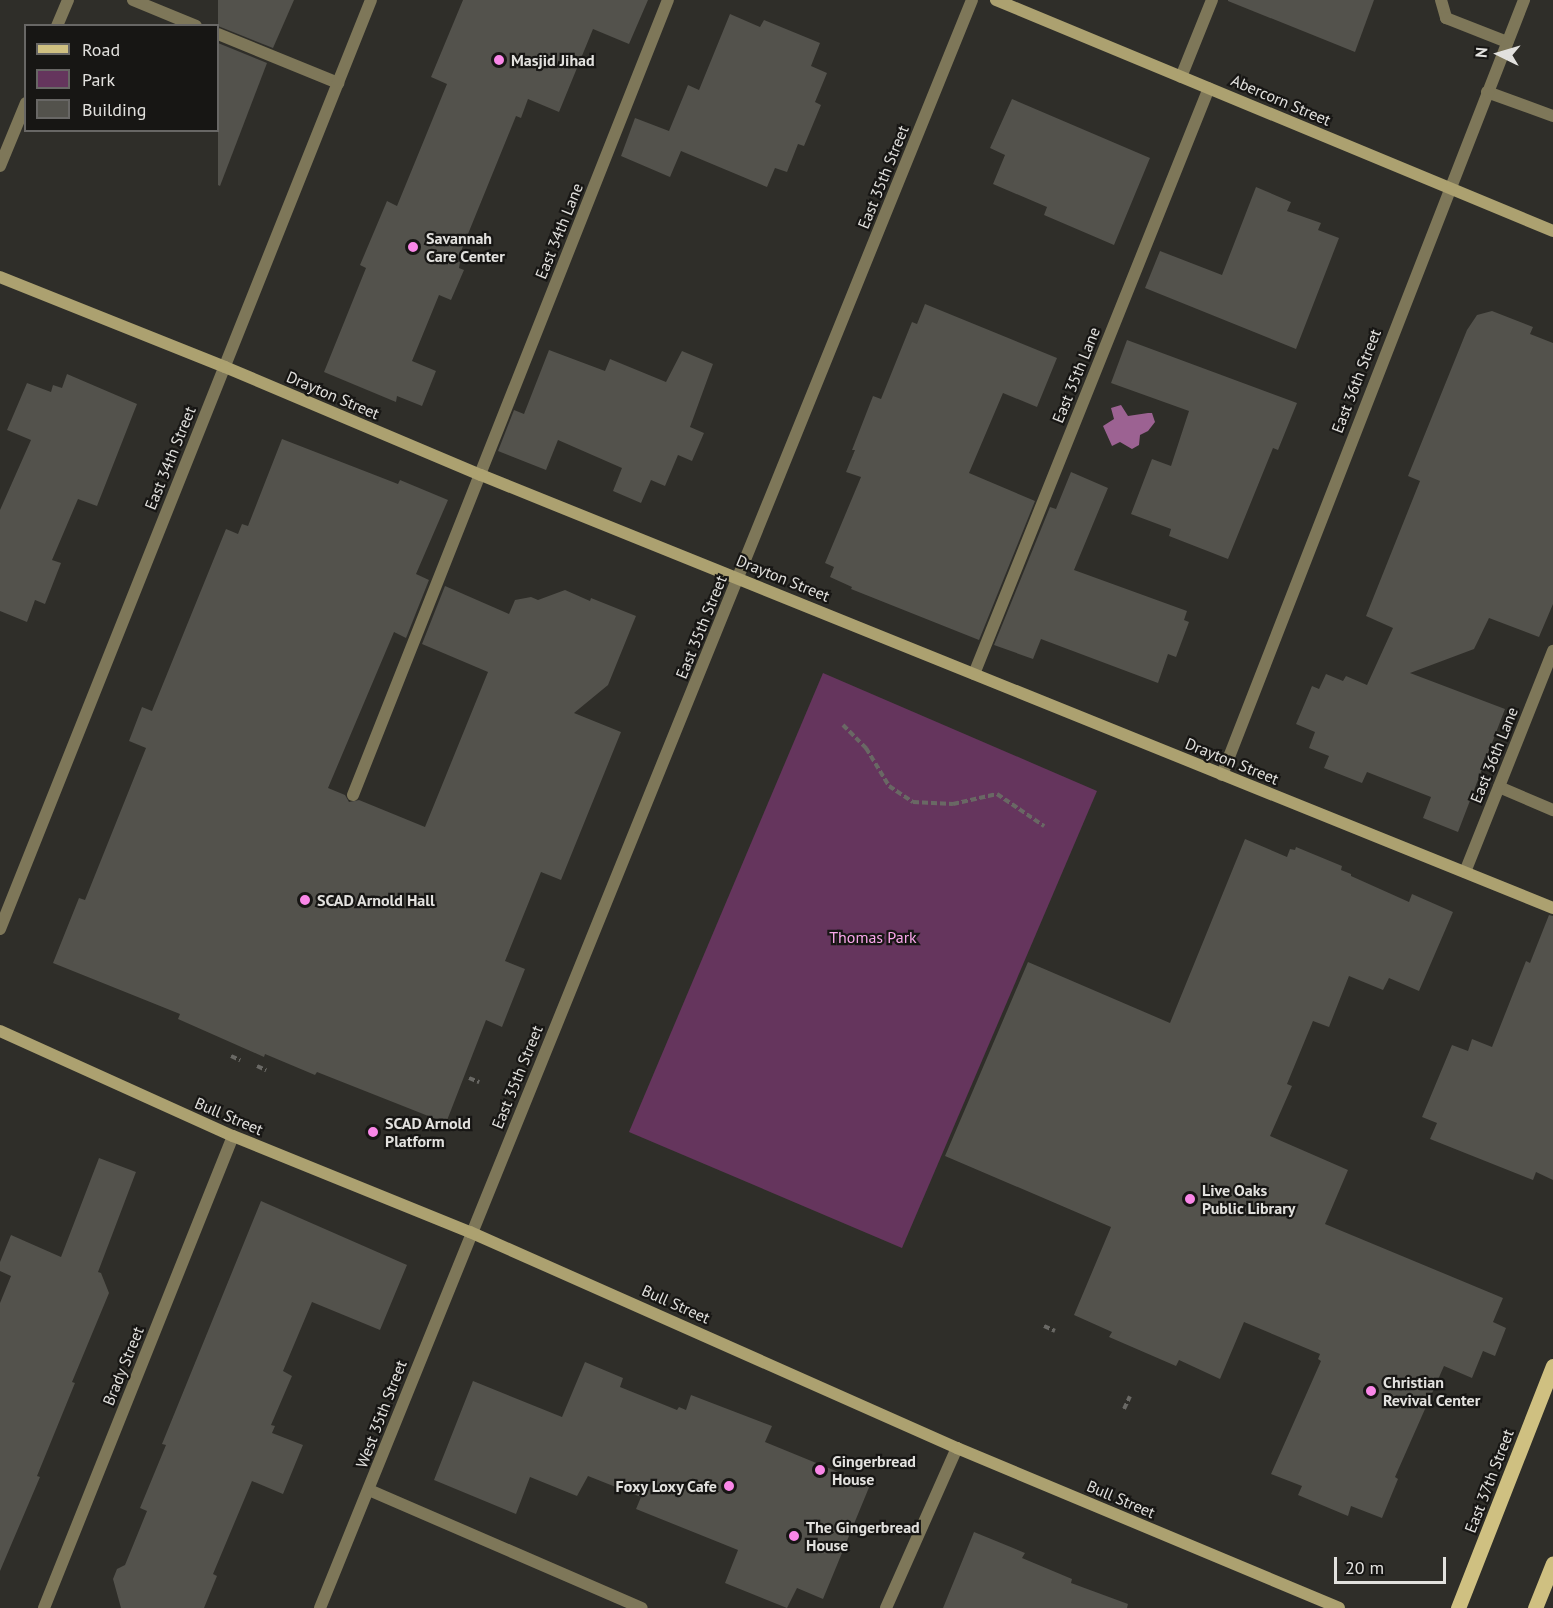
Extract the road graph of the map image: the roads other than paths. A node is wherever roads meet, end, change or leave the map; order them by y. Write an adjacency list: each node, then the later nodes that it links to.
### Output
1 (68, 0): 10 (street)
2 (133, 0): 11 (street)
3 (371, 0): 15 (street, East 34th Street)
4 (668, 0): 25 (street, East 34th Lane)
5 (972, 0): 26 (street, East 35th Street)
6 (996, 0): 14 (main road, Abercorn Street)
7 (1212, 0): 14 (street)
8 (1441, 0): 13 (street)
9 (1524, 0): 13 (street, East 36th Street)
10 (58, 24)
11 (191, 24)
12 (219, 34): 15 (street)
13 (1507, 42): 17 (street, East 36th Street)
14 (1181, 77): 16 (main road, Abercorn Street)
15 (338, 82): 24 (street, East 34th Street)
16 (1209, 88): 21 (main road, Abercorn Street); 28 (street, East 35th Lane)
17 (1487, 92): 19 (street); 21 (street, East 36th Street)
18 (24, 108): 20 (street)
19 (1553, 116)
20 (0, 165)
21 (1448, 188): 22 (main road, Abercorn Street); 29 (street, East 36th Street)
22 (1553, 231)
23 (0, 277): 24 (main road, Drayton Street)
24 (225, 367): 25 (main road, Drayton Street); 35 (street, East 34th Street)
25 (481, 475): 26 (main road, Drayton Street); 31 (street, East 34th Lane)
26 (739, 577): 28 (main road, Drayton Street); 38 (street, East 35th Street)
27 (1553, 651): 30 (street, East 36th Lane)
28 (974, 674): 29 (main road, Drayton Street)
29 (1222, 775): 33 (main road, Drayton Street)
30 (1499, 787): 32 (street); 33 (street, East 36th Lane)
31 (352, 795)
32 (1553, 810)
33 (1465, 872): 34 (main road, Drayton Street)
34 (1553, 908)
35 (0, 929)
36 (0, 1031): 37 (main road, Bull Street)
37 (233, 1136): 38 (main road, Bull Street); 43 (street, Brady Street)
38 (470, 1232): 40 (main road, Bull Street); 41 (street, West 35th Street)
39 (1553, 1366): 48 (main road, East 37th Street)
40 (957, 1448): 46 (street); 47 (main road, Bull Street)
41 (369, 1490): 44 (street, West 35th Street); 45 (street)
42 (1553, 1563): 49 (main road)
43 (44, 1608)
44 (320, 1608)
45 (642, 1608)
46 (886, 1608)
47 (1339, 1608)
48 (1458, 1608)
49 (1535, 1608)

